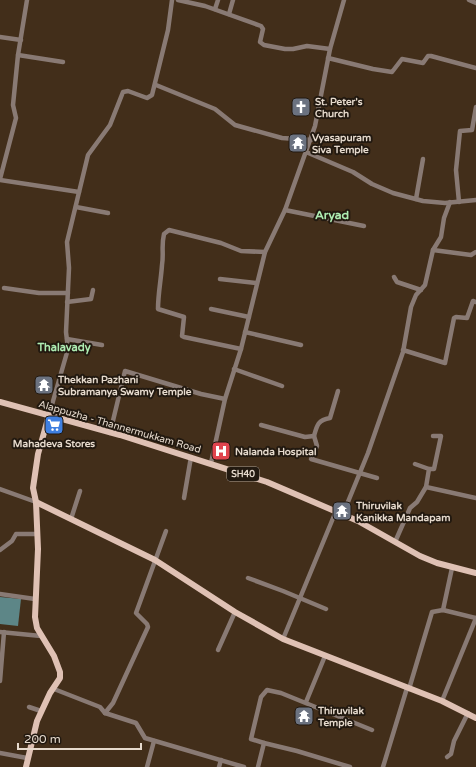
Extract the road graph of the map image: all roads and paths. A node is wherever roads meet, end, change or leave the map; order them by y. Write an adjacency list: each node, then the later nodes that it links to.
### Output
1 (27, 0): 12 (street)
2 (172, 0): 18 (street)
3 (178, 0): 9 (street)
4 (218, 0): 9 (street)
5 (233, 0): 10 (street)
6 (344, 0): 13 (street)
7 (469, 0): 8 (street)
8 (476, 3)
9 (215, 9): 10 (street)
10 (229, 14): 13 (street)
11 (0, 37): 12 (street)
12 (21, 40): 14 (street)
13 (330, 49): 15 (street)
14 (18, 55): 16 (street); 23 (street)
15 (328, 58): 17 (street); 20 (street)
16 (63, 62)
17 (476, 68)
18 (156, 86): 20 (street); 24 (street)
19 (476, 107): 28 (street)
20 (311, 140): 21 (street)
21 (306, 152): 25 (street); 30 (street)
22 (423, 159): 25 (street)
23 (0, 180): 24 (street)
24 (79, 192): 29 (street)
25 (416, 199): 27 (street)
26 (476, 200): 28 (street)
27 (450, 202): 28 (street); 33 (street)
28 (459, 202)
29 (76, 207): 31 (street); 42 (street)
30 (285, 210): 32 (street); 34 (street)
31 (108, 213)
32 (364, 226)
33 (433, 250): 35 (street); 41 (street)
34 (265, 252): 38 (street); 51 (street)
35 (476, 252)
36 (394, 277): 41 (street)
37 (220, 279): 38 (street)
38 (256, 283): 46 (street)
39 (4, 288): 42 (street)
40 (93, 290): 43 (street)
41 (421, 290): 52 (street)
42 (68, 293): 43 (street)
43 (68, 302): 48 (street)
44 (476, 302): 52 (street)
45 (211, 309): 46 (street)
46 (249, 317): 47 (street)
47 (245, 332): 49 (street); 51 (street)
48 (67, 339): 50 (street); 58 (street)
49 (301, 344)
50 (102, 345)
51 (241, 349): 53 (street)
52 (403, 350): 67 (street)
53 (234, 369): 54 (street); 56 (street)
54 (282, 386)
55 (338, 391): 61 (street)
56 (225, 399): 60 (street); 64 (street)
57 (0, 402): 58 (main road, Alappuzha - Thannermukkam Road / SH40)
58 (49, 414): 60 (main road, Alappuzha - Thannermukkam Road / SH40); 74 (main road)
59 (261, 425): 61 (street)
60 (110, 433): 63 (main road, Alappuzha - Thannermukkam Road / SH40)
61 (314, 436): 67 (street)
62 (433, 436): 66 (street)
63 (191, 457): 64 (main road, Alappuzha - Thannermukkam Road / SH40); 72 (street)
64 (211, 463): 75 (main road, Alappuzha - Thannermukkam Road / SH40)
65 (416, 464): 66 (street)
66 (429, 469): 69 (street)
67 (359, 474): 68 (street); 76 (street)
68 (377, 478)
69 (426, 487): 73 (street); 80 (street)
70 (0, 489): 74 (street)
71 (80, 491): 77 (street)
72 (184, 498)
73 (476, 498)
74 (36, 502): 77 (main road); 79 (main road)
75 (336, 511): 76 (main road, Alappuzha - Thannermukkam Road / SH40); 87 (street)
76 (343, 514): 80 (main road, Alappuzha - Thannermukkam Road / SH40)
77 (71, 519): 82 (main road)
78 (166, 531): 82 (street)
79 (37, 534): 81 (street); 88 (main road)
80 (395, 542): 83 (main road, Alappuzha - Thannermukkam Road / SH40)
81 (0, 550)
82 (155, 560): 91 (main road); 106 (street)
83 (452, 568): 84 (main road, Alappuzha - Thannermukkam Road / SH40); 90 (street)
84 (476, 574)
85 (248, 578): 87 (street)
86 (0, 594): 88 (street)
87 (300, 598): 89 (street); 95 (street)
88 (36, 599): 94 (main road)
89 (326, 610)
90 (443, 610): 92 (street); 100 (street)
91 (235, 612): 95 (main road); 96 (street)
92 (476, 618): 102 (street)
93 (2, 632): 94 (street); 98 (street)
94 (41, 636): 101 (main road)
95 (283, 639): 97 (main road)
96 (218, 650)
97 (325, 656): 100 (main road); 103 (street)
98 (1, 668): 99 (street)
99 (0, 681)
100 (408, 688): 102 (main road); 122 (street)
101 (54, 689): 105 (main road); 106 (street)
102 (442, 701): 107 (main road)
103 (306, 702): 109 (street); 111 (street)
104 (29, 707): 105 (street)
105 (41, 711): 114 (main road)
106 (105, 713): 110 (street)
107 (468, 713): 108 (main road); 113 (street)
108 (476, 718)
109 (372, 730)
110 (154, 741): 115 (street); 117 (street)
111 (264, 744): 120 (street); 121 (street)
112 (0, 753): 114 (street)
113 (447, 757)
114 (27, 758): 116 (main road)
115 (221, 760): 118 (street); 119 (street)
116 (26, 767)
117 (147, 767)
118 (219, 767)
119 (244, 767)
120 (258, 767)
121 (350, 767)
122 (383, 767)

